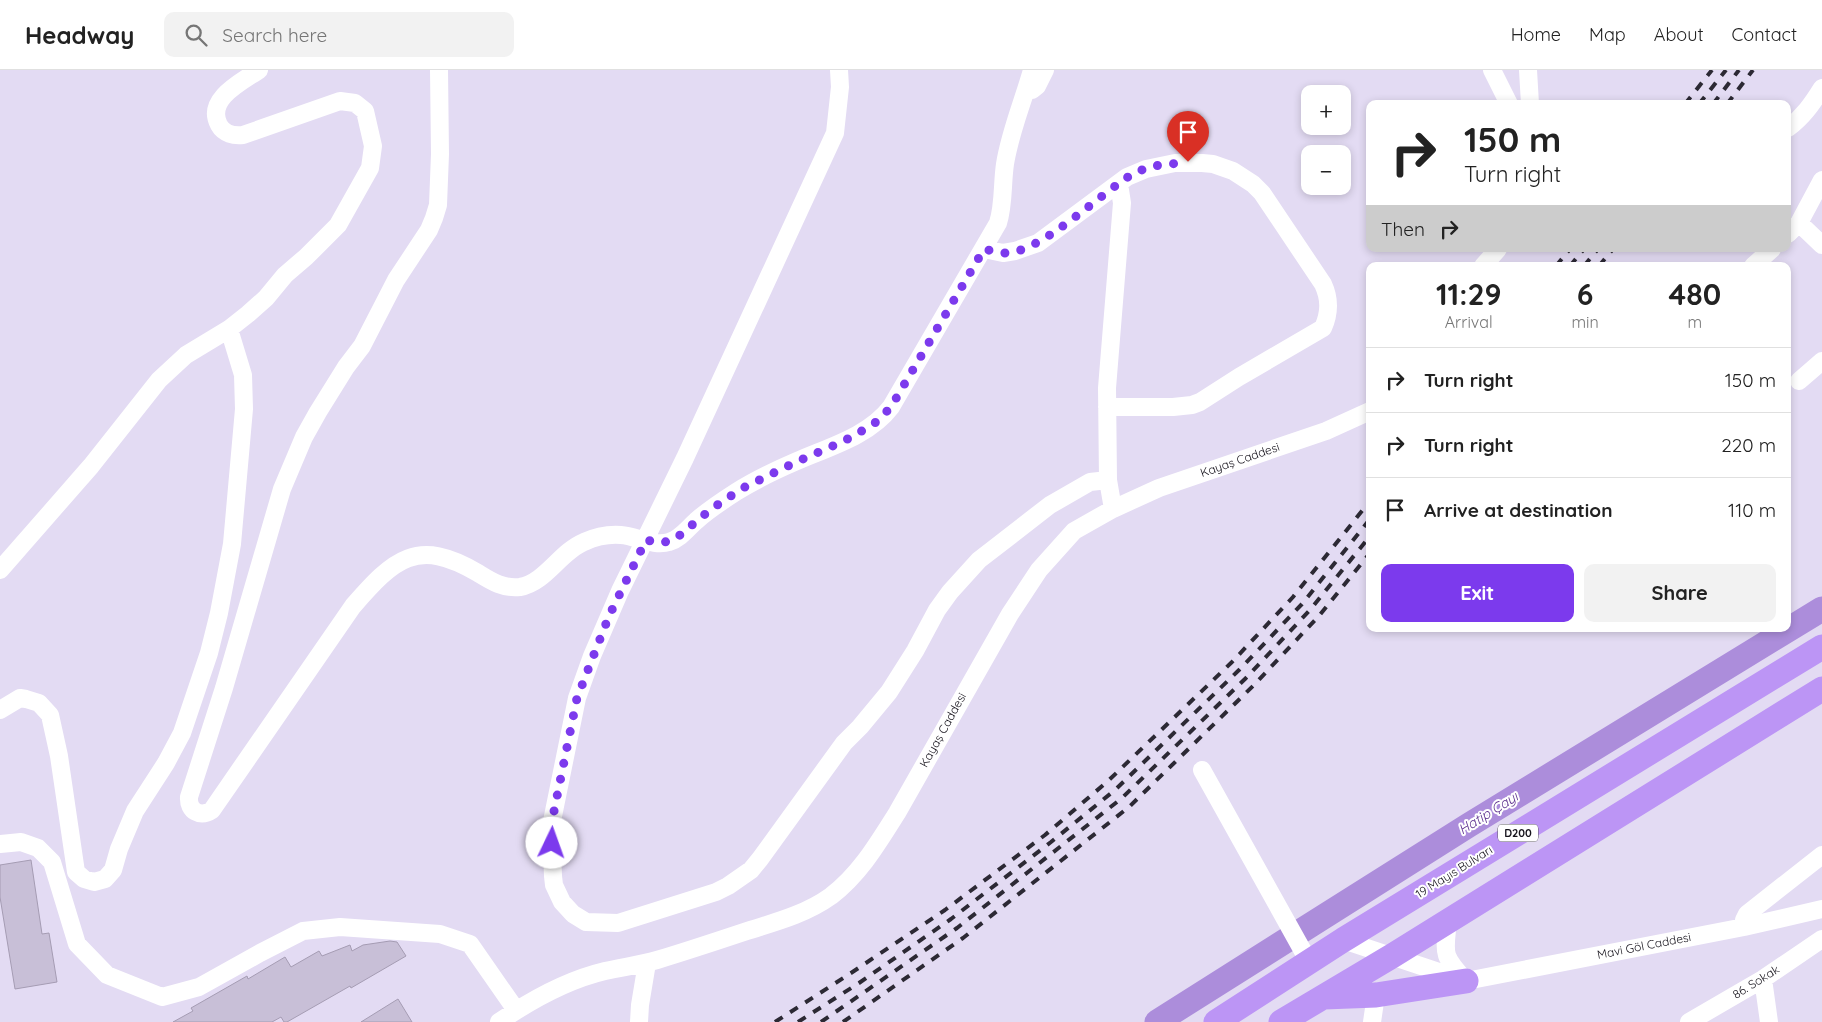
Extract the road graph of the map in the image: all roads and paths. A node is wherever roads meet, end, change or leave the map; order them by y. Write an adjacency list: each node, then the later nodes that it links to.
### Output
1 (259, 70): 22 (street)
2 (439, 70): 29 (street)
3 (839, 70): 29 (street)
4 (1032, 70): 8 (street)
5 (1045, 70): 8 (street)
6 (1492, 70): 10 (street)
7 (1528, 70): 11 (street)
8 (1026, 88): 17 (street)
9 (1822, 88): 12 (street)
10 (1507, 100)
11 (1530, 100)
12 (1791, 126)
13 (1822, 180): 15 (street)
14 (1119, 184): 17 (street); 25 (street); 25 (street)
15 (1793, 229): 16 (street)
16 (1822, 245)
17 (984, 249): 29 (street)
18 (1495, 252): 20 (street)
19 (1769, 252): 21 (street)
20 (1487, 262)
21 (1758, 262)
22 (229, 329): 30 (street); 33 (street)
23 (1822, 361): 24 (street)
24 (1799, 381)
25 (1107, 407): 27 (street)
26 (1366, 413): 28 (street, Kayaş Caddesi)
27 (1108, 480): 28 (street); 29 (street)
28 (1114, 509): 44 (street, Kayaş Caddesi)
29 (646, 540)
30 (0, 570)
31 (1822, 647): 41 (highway, 19 Mayıs Bulvarı / D200)
32 (1822, 689): 38 (highway)
33 (0, 710)
34 (1202, 770): 42 (street)
35 (0, 844): 49 (street)
36 (1822, 855): 39 (street)
37 (1822, 910): 39 (street, Mavi Göl Caddesi)
38 (1448, 920): 43 (highway); 46 (street)
39 (1744, 927): 46 (street, Mavi Göl Caddesi)
40 (1822, 939): 45 (street, 86. Sokak)
41 (1343, 940): 42 (highway, 19 Mayıs Bulvarı / D200); 43 (street)
42 (1304, 954): 52 (highway, 19 Mayıs Bulvarı / D200)
43 (1392, 956): 46 (street); 48 (highway)
44 (647, 963): 49 (street, Kayaş Caddesi); 50 (street)
45 (1763, 979): 55 (street, 86. Sokak); 56 (street)
46 (1466, 981): 47 (highway)
47 (1376, 995): 48 (highway); 54 (street)
48 (1321, 997): 53 (highway)
49 (516, 1010): 51 (street, Kayaş Caddesi)
50 (639, 1013)
51 (499, 1022)
52 (1216, 1022)
53 (1281, 1022)
54 (1372, 1022)
55 (1689, 1022)
56 (1770, 1022)

